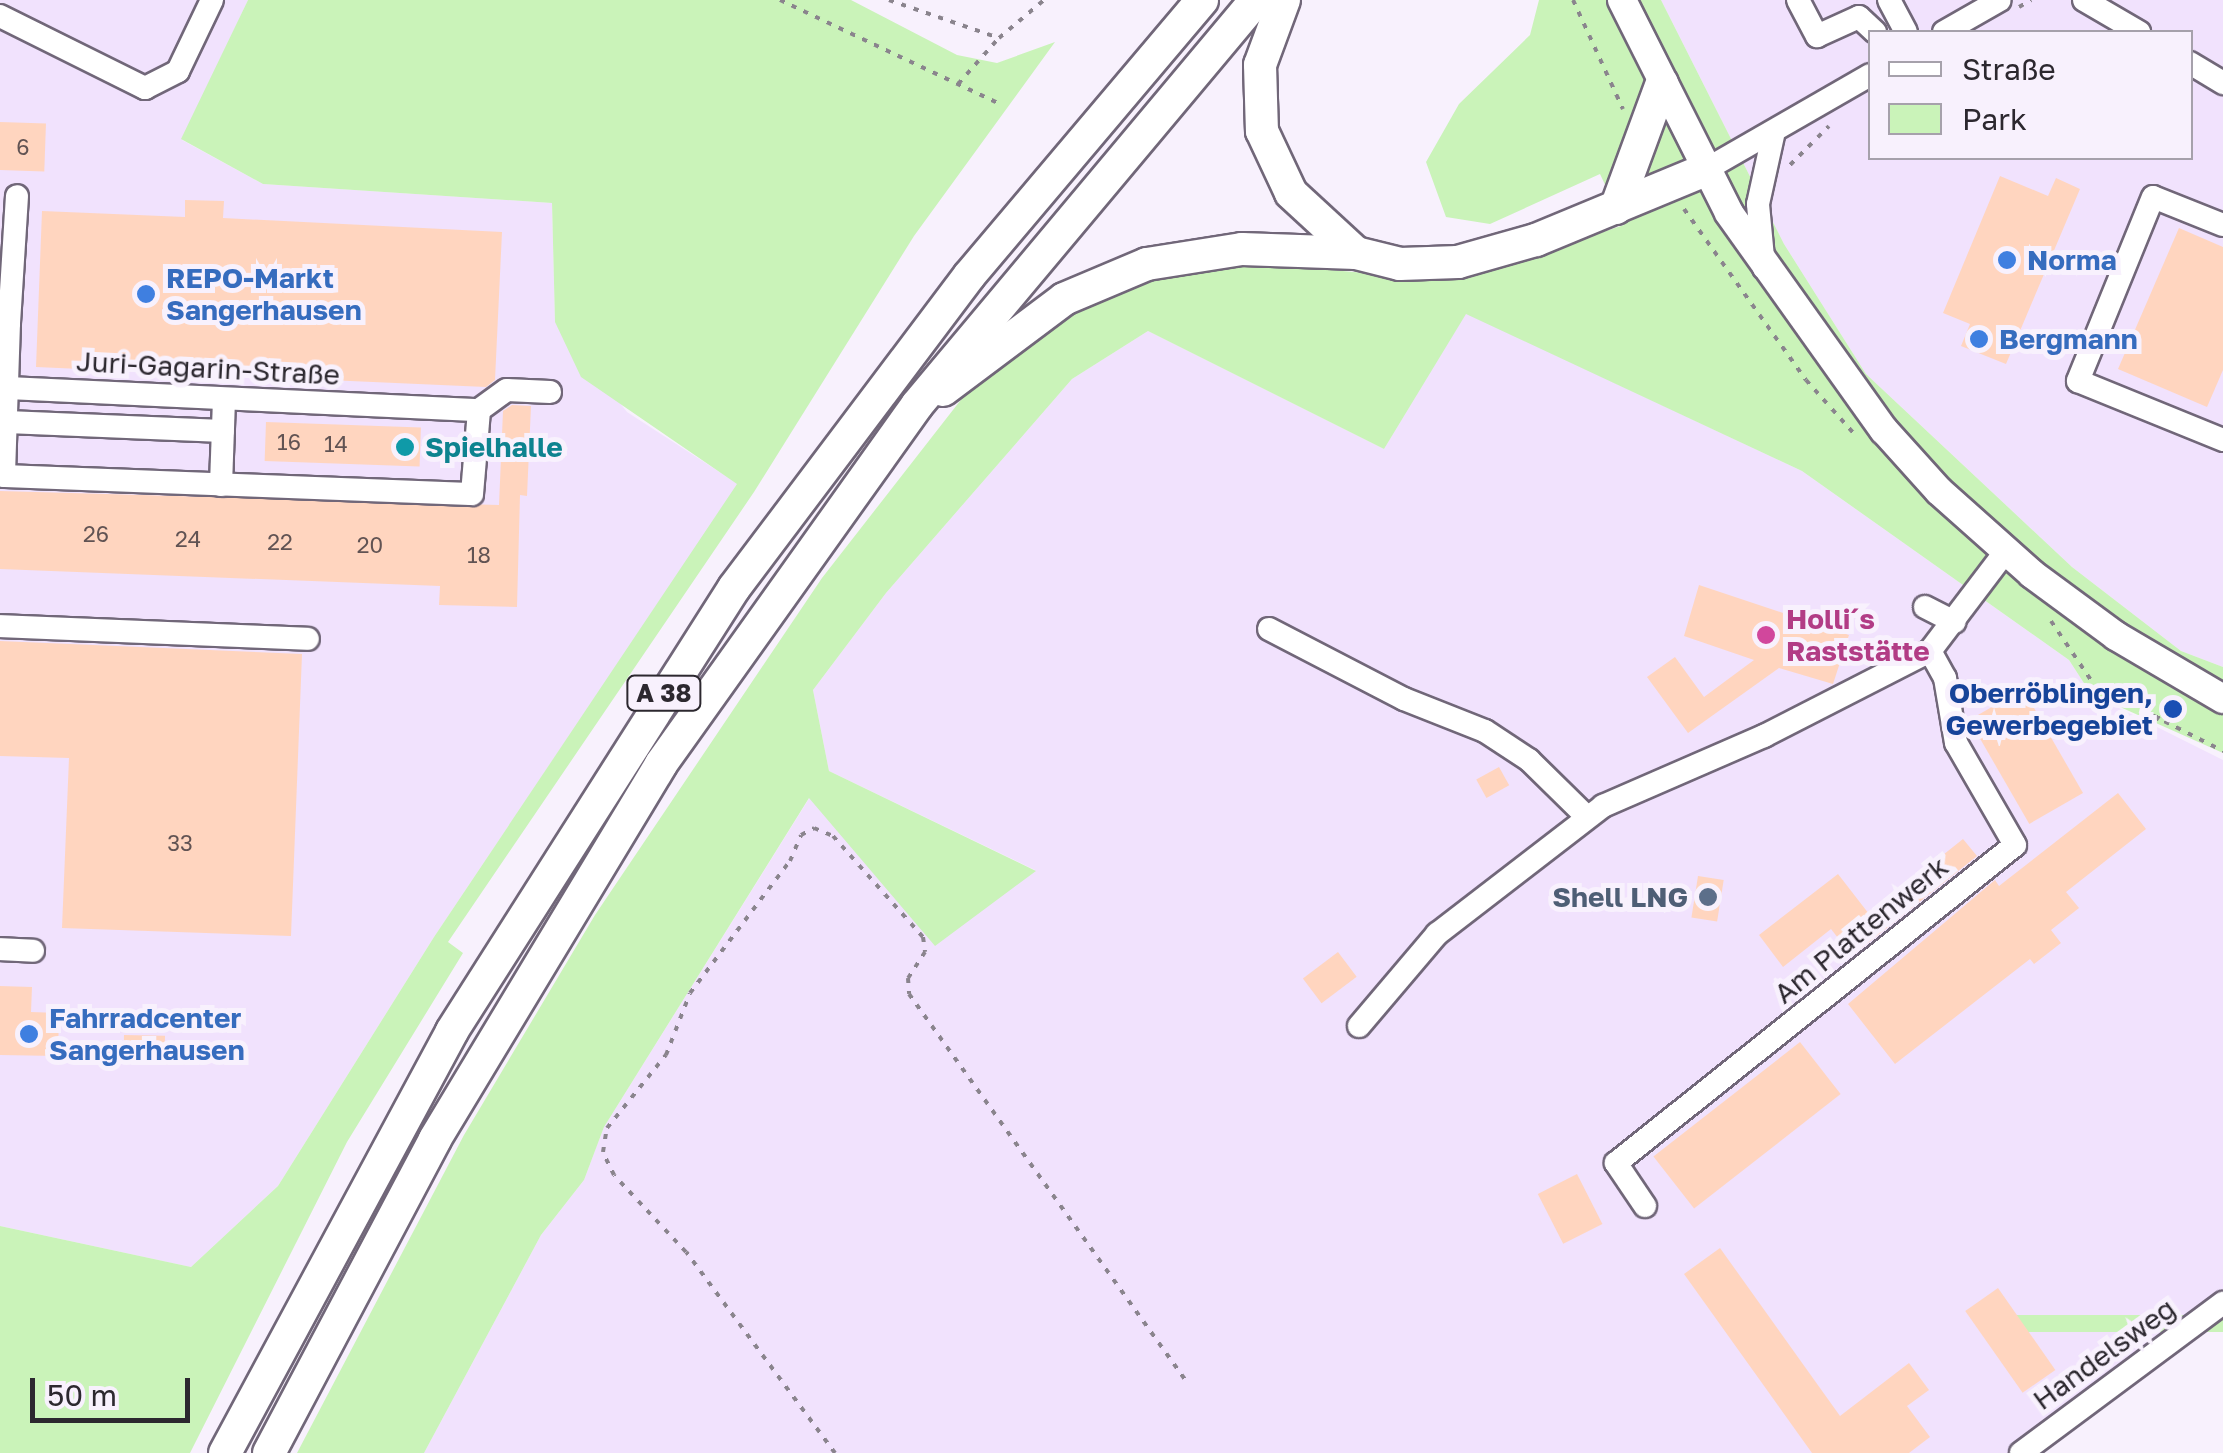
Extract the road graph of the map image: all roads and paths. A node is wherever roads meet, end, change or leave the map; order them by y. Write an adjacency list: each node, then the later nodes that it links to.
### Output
1 (212, 0): 14 (street)
2 (780, 0): 24 (path)
3 (888, 0): 19 (path)
4 (1044, 0): 19 (path)
5 (1202, 0): 60 (highway, A 38)
6 (1256, 0): 37 (highway, A 38)
7 (1284, 0): 31 (highway)
8 (1622, 0): 22 (main road)
9 (1798, 0): 15 (street)
10 (1889, 0): 17 (street)
11 (1950, 0): 16 (street)
12 (2000, 0): 16 (street)
13 (2084, 0): 18 (street)
14 (0, 16)
15 (1860, 17)
16 (1952, 28)
17 (1905, 30)
18 (2136, 30)
19 (998, 38): 24 (path)
20 (2193, 66): 23 (street)
21 (1868, 75): 26 (street)
22 (1662, 83): 27 (main road); 29 (highway)
23 (2223, 83)
24 (958, 84): 25 (path)
25 (1000, 104)
26 (1773, 136): 27 (street); 32 (street)
27 (1705, 170): 29 (highway); 32 (main road)
28 (17, 196): 33 (street)
29 (1616, 208): 31 (highway)
30 (2223, 226): 41 (street)
31 (1356, 253): 37 (highway)
32 (1764, 268): 43 (main road)
33 (5, 323): 34 (street)
34 (8, 388): 36 (street, Juri-Gagarin-Straße); 39 (street)
35 (550, 392): 38 (street)
36 (224, 399): 38 (street, Juri-Gagarin-Straße); 40 (street)
37 (917, 405): 61 (highway, A 38)
38 (479, 410): 42 (street)
39 (7, 422): 40 (street); 42 (street)
40 (224, 431): 42 (street)
41 (2223, 440)
42 (221, 485)
43 (2006, 552): 45 (street); 50 (main road)
44 (1925, 606): 45 (street)
45 (1954, 622): 49 (street)
46 (0, 626): 48 (street)
47 (1269, 628): 53 (street)
48 (308, 639)
49 (1930, 651): 53 (street); 57 (street, Am Plattenwerk)
50 (2223, 698)
51 (2166, 704): 52 (path)
52 (2156, 720)
53 (1587, 817): 56 (street)
54 (0, 949): 55 (street)
55 (33, 951)
56 (1359, 1026)
57 (1646, 1206)
58 (2223, 1304): 63 (street, Handelsweg)
59 (1188, 1384): 62 (path)
60 (225, 1453)
61 (269, 1453)
62 (835, 1453)
63 (2021, 1453)

